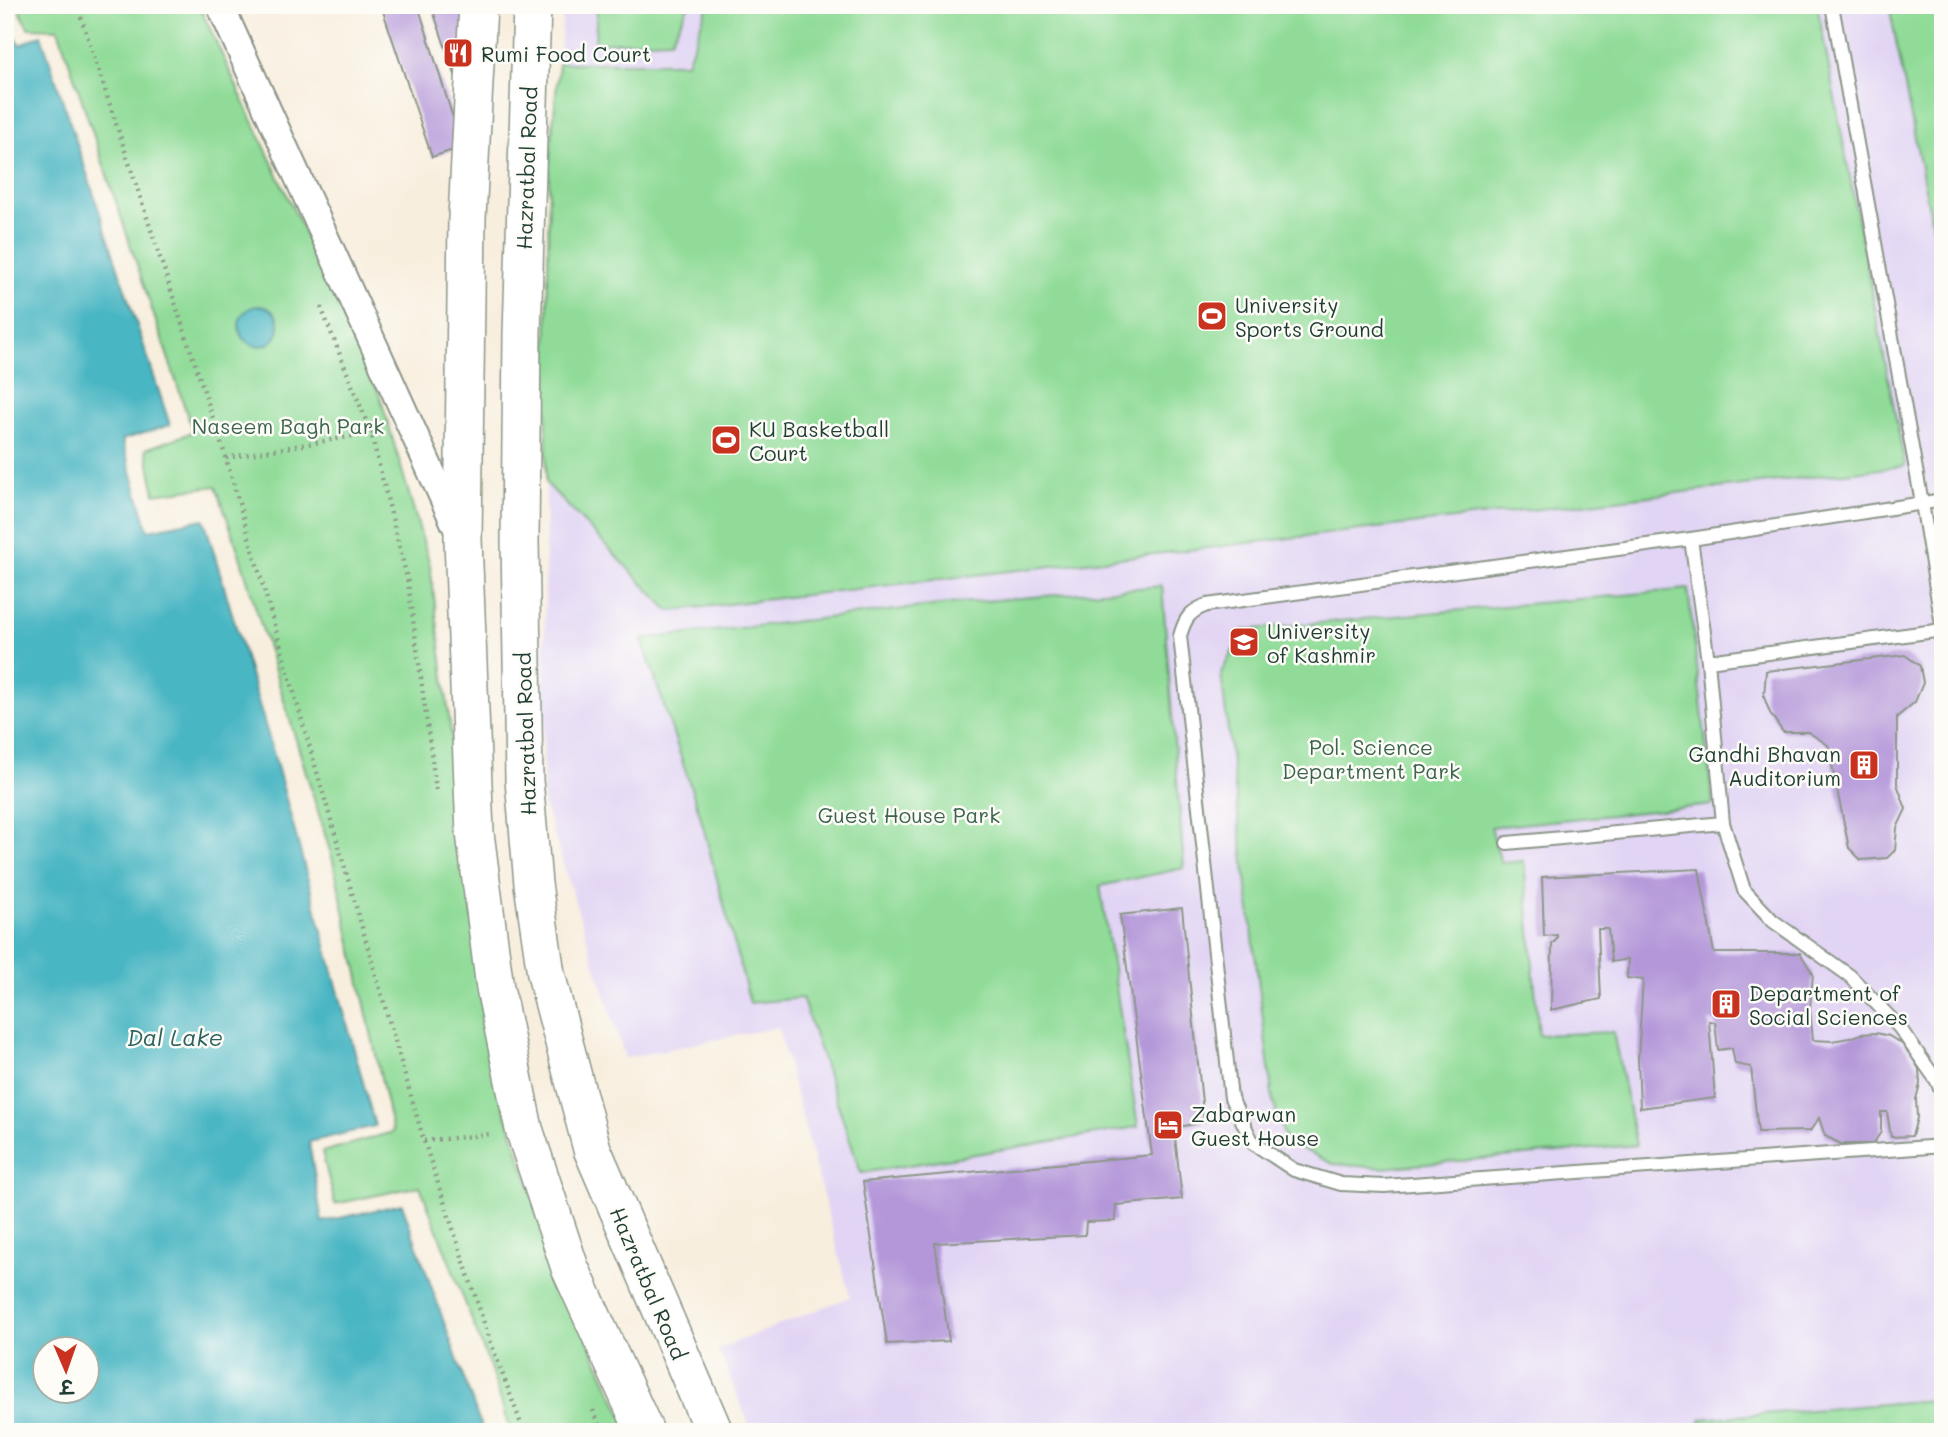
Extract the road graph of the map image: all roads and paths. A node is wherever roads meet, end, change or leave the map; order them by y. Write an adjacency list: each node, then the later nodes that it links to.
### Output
1 (220, 5): 7 (street)
2 (478, 5): 12 (main road)
3 (532, 5): 13 (main road, Hazratbal Road)
4 (1832, 5): 11 (lane)
5 (81, 17): 9 (path)
6 (321, 307): 8 (path)
7 (411, 426): 8 (path); 12 (street)
8 (371, 433): 9 (path); 17 (path)
9 (226, 458): 22 (path)
10 (1943, 500): 11 (lane)
11 (1922, 503): 14 (lane); 15 (lane)
12 (463, 540): 13 (main road); 27 (main road)
13 (520, 540): 28 (main road, Hazratbal Road)
14 (1691, 540): 16 (lane); 23 (lane)
15 (1943, 631): 16 (lane)
16 (1708, 661): 18 (lane)
17 (436, 793)
18 (1723, 824): 19 (lane); 20 (lane)
19 (1507, 843)
20 (1943, 1096)
21 (495, 1126): 22 (path)
22 (424, 1141): 25 (path)
23 (1943, 1146)
24 (592, 1407): 26 (path)
25 (524, 1432)
26 (602, 1432)
27 (645, 1432)
28 (713, 1432)

